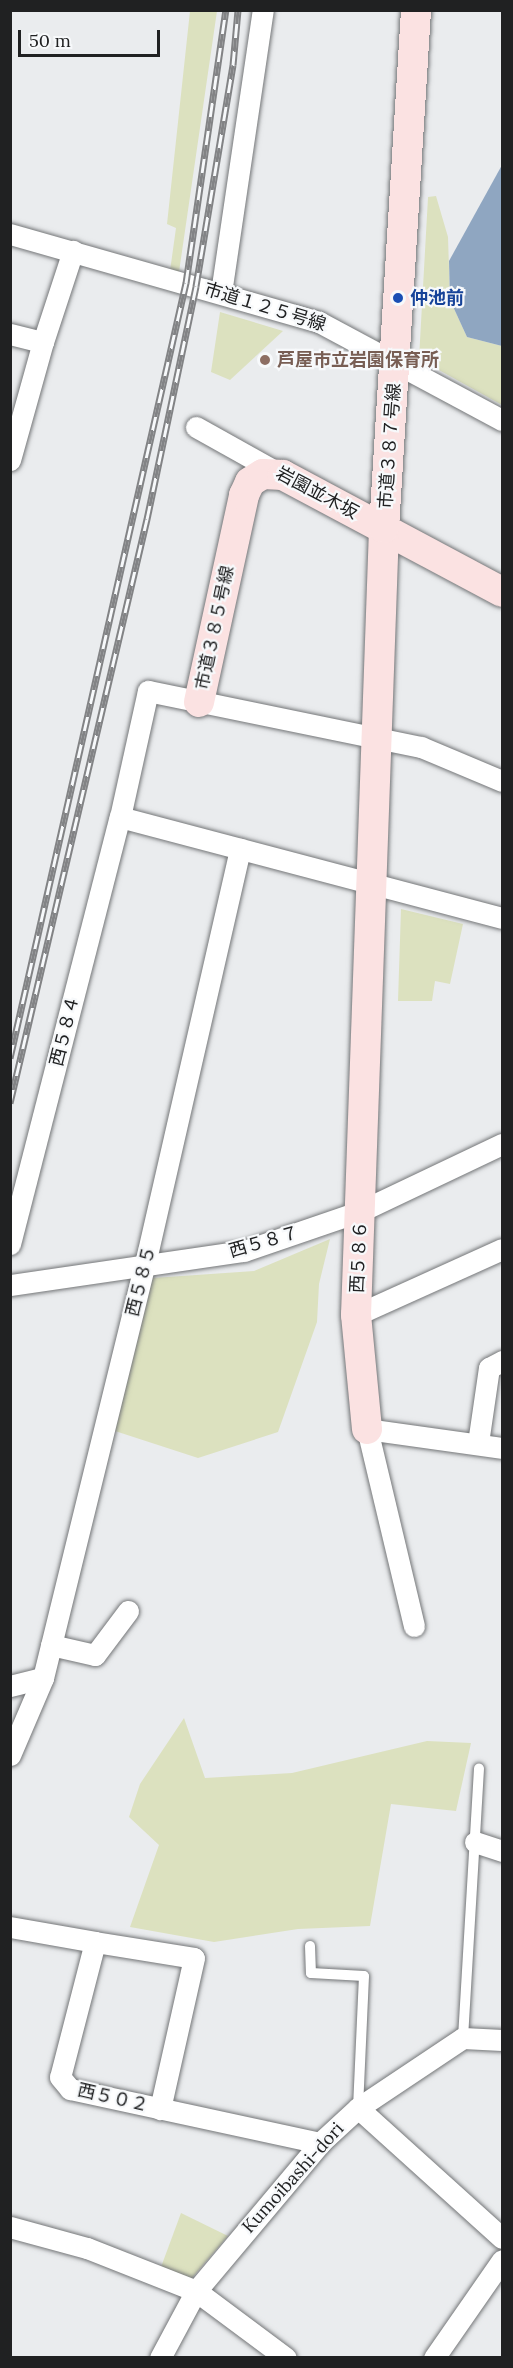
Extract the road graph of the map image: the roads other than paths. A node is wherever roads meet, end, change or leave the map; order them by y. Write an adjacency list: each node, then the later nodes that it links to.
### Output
1 (263, 10): 5 (street)
2 (416, 10): 8 (street, 市道３８７号線)
3 (10, 234): 4 (street, 市道１２５号線)
4 (73, 251): 5 (street, 市道１２５号線); 7 (street)
5 (221, 293): 8 (street, 市道１２５号線)
6 (10, 334): 7 (street)
7 (43, 342): 11 (street)
8 (395, 364): 9 (street, 市道１２５号線); 13 (street, 市道３８７号線)
9 (502, 420)
10 (196, 427): 12 (street, 岩園並木坂)
11 (12, 452)
12 (283, 475): 13 (street, 岩園並木坂); 15 (street, 市道３８５号線)
13 (384, 528): 14 (street, 岩園並木坂); 16 (street, 市道３８７号線)
14 (502, 592)
15 (199, 702): 16 (street); 18 (street, 市道３８５号線)
16 (378, 740): 17 (street); 20 (street, 市道３８７号線)
17 (502, 781)
18 (120, 818): 19 (street); 24 (street, 西５８４)
19 (240, 849): 20 (street); 26 (street, 西５８５)
20 (371, 882): 21 (street); 23 (street, 西５８６)
21 (502, 918)
22 (502, 1144): 23 (street, 西５８７)
23 (361, 1211): 26 (street, 西５８７); 28 (street, 西５８６)
24 (10, 1244)
25 (502, 1249): 28 (street)
26 (145, 1264): 27 (street, 西５８７); 35 (street, 西５８５)
27 (10, 1285)
28 (356, 1315): 30 (street, 西５８６)
29 (502, 1361): 31 (street)
30 (367, 1429): 31 (street); 34 (street, 西５８６)
31 (478, 1443): 32 (street)
32 (502, 1448)
33 (128, 1611): 35 (street)
34 (414, 1626)
35 (51, 1645): 36 (street, 西５８５)
36 (43, 1678): 37 (street); 38 (street, 西５８５)
37 (10, 1686)
38 (10, 1755)
39 (479, 1768): 40 (lane)
40 (475, 1842): 41 (street); 45 (lane)
41 (502, 1851)
42 (10, 1927): 43 (street)
43 (95, 1941): 48 (street, 西５０２); 48 (street)
44 (310, 1946): 47 (lane)
45 (463, 2038): 46 (street); 47 (street, Kumoibashi-dori)
46 (502, 2040)
47 (358, 2108): 49 (street, Kumoibashi-dori); 51 (street)
48 (160, 2109): 49 (street, 西５０２)
49 (320, 2143): 53 (street, Kumoibashi-dori)
50 (10, 2227): 53 (street)
51 (502, 2238)
52 (502, 2260): 56 (street)
53 (196, 2290): 54 (street, Kumoibashi-dori); 55 (street)
54 (160, 2358)
55 (286, 2358)
56 (434, 2358)

